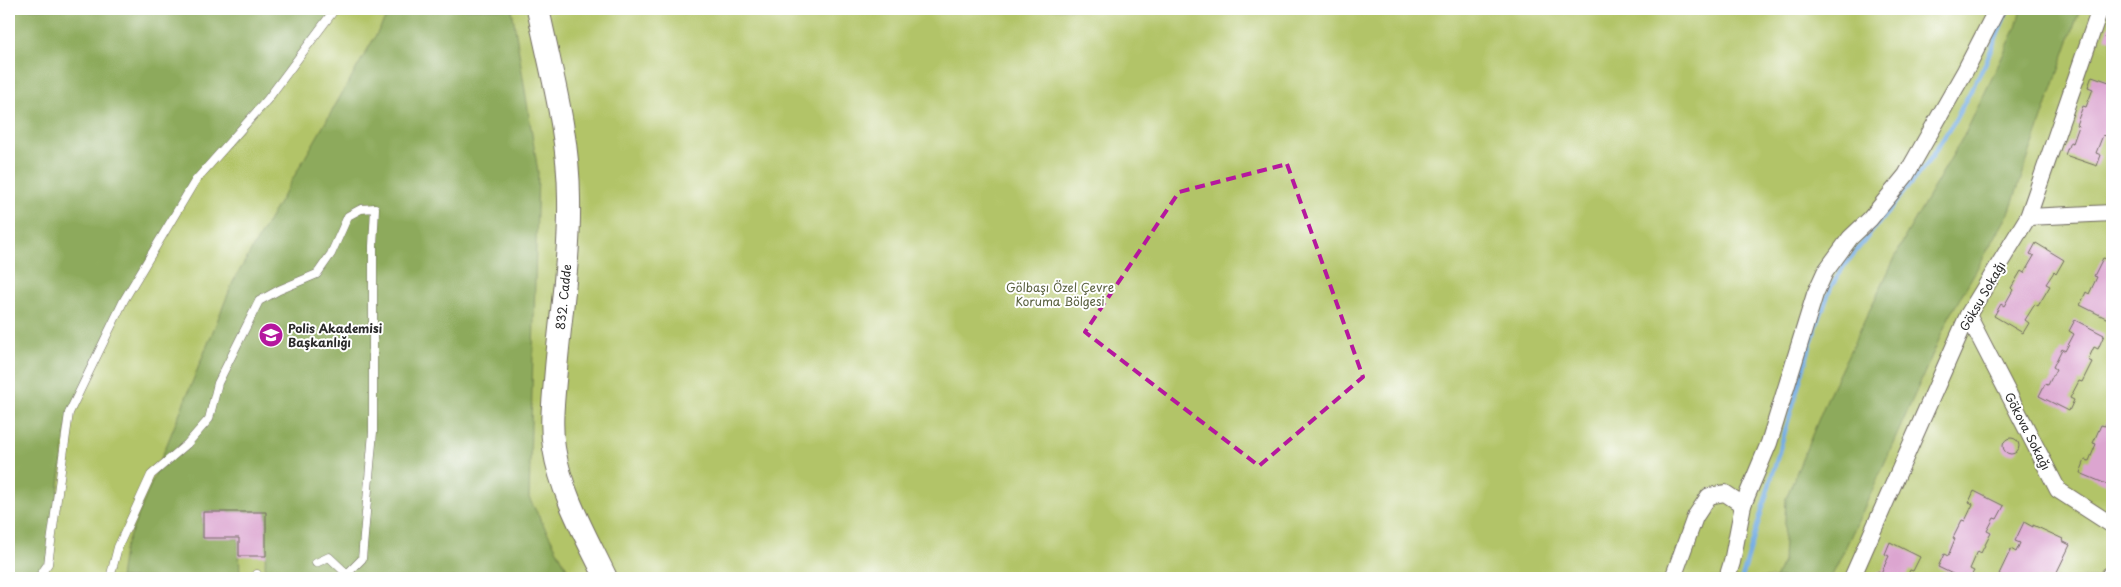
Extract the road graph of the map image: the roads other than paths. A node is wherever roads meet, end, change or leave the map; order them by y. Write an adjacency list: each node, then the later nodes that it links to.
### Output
1 (336, 9): 12 (lane)
2 (538, 9): 14 (street, 832. Cadde)
3 (1997, 9): 8 (street)
4 (2100, 9): 6 (street, Göksu Sokağı)
5 (2112, 213): 6 (street)
6 (2028, 217): 7 (street, Göksu Sokağı)
7 (1968, 315): 9 (street, Gökova Sokağı); 17 (street, Göksu Sokağı)
8 (1743, 505): 15 (street); 16 (street)
9 (2112, 525)
10 (316, 563): 11 (lane)
11 (347, 576): 13 (lane)
12 (38, 578)
13 (110, 578)
14 (606, 578)
15 (1673, 578)
16 (1727, 578)
17 (1852, 578)

